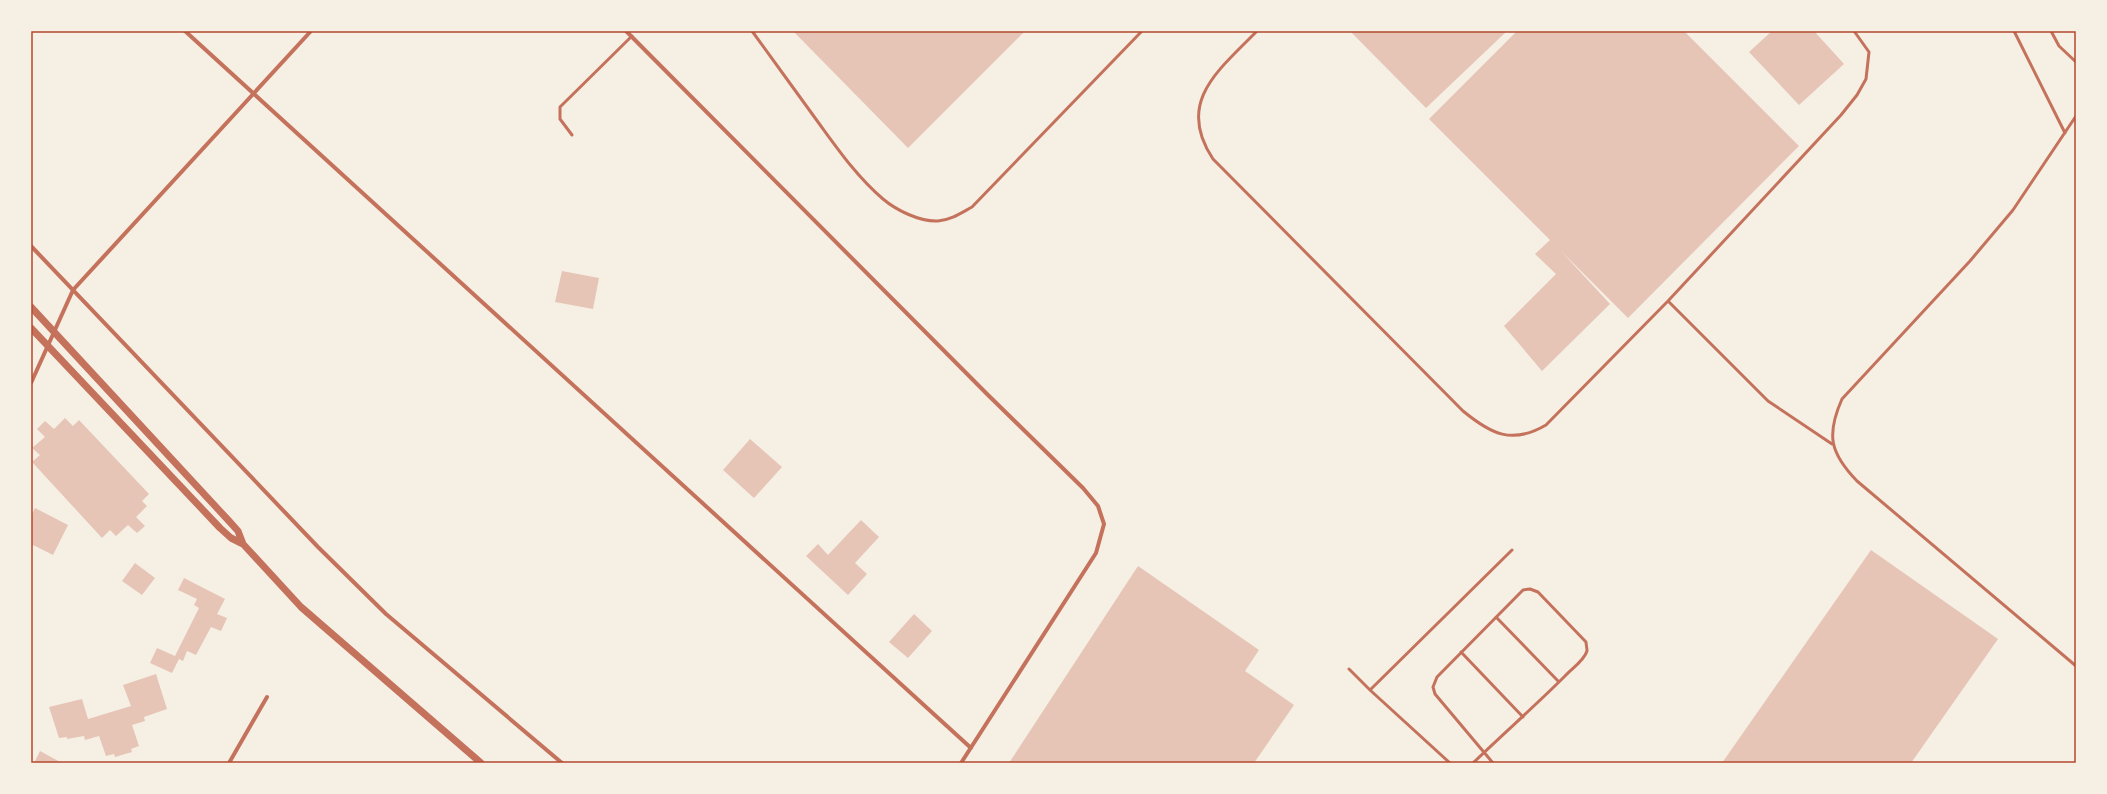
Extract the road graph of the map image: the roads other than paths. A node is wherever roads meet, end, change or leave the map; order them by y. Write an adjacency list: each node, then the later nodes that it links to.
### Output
1 (185, 31): 12 (street)
2 (311, 31): 12 (street)
3 (626, 31): 10 (street)
4 (752, 31): 5 (lane)
5 (1142, 31)
6 (1256, 31): 18 (lane)
7 (1854, 31): 18 (lane)
8 (2014, 31): 14 (lane)
9 (2050, 31): 11 (lane)
10 (632, 36): 15 (lane); 35 (street)
11 (2076, 62)
12 (254, 95): 17 (street); 35 (street)
13 (2076, 116): 14 (lane)
14 (2065, 133): 24 (lane)
15 (572, 135)
16 (31, 246): 17 (street)
17 (73, 290): 21 (street); 39 (street)
18 (1668, 301): 24 (lane)
19 (31, 307): 21 (street)
20 (31, 328): 22 (street)
21 (56, 332): 22 (street); 25 (street)
22 (49, 347): 23 (street); 25 (street)
23 (31, 383)
24 (1832, 444): 29 (lane)
25 (243, 544): 38 (street)
26 (1512, 550): 32 (lane)
27 (1496, 617): 28 (lane); 31 (lane); 31 (lane)
28 (1461, 652): 34 (lane); 36 (lane)
29 (2076, 666)
30 (1350, 669): 32 (lane)
31 (1559, 682): 34 (lane)
32 (1370, 690): 41 (lane)
33 (267, 697): 37 (street)
34 (1523, 717): 36 (lane)
35 (971, 748): 40 (street)
36 (1484, 752): 42 (lane); 43 (lane)
37 (229, 763)
38 (481, 763)
39 (562, 763)
40 (961, 763)
41 (1450, 763)
42 (1473, 763)
43 (1493, 763)

